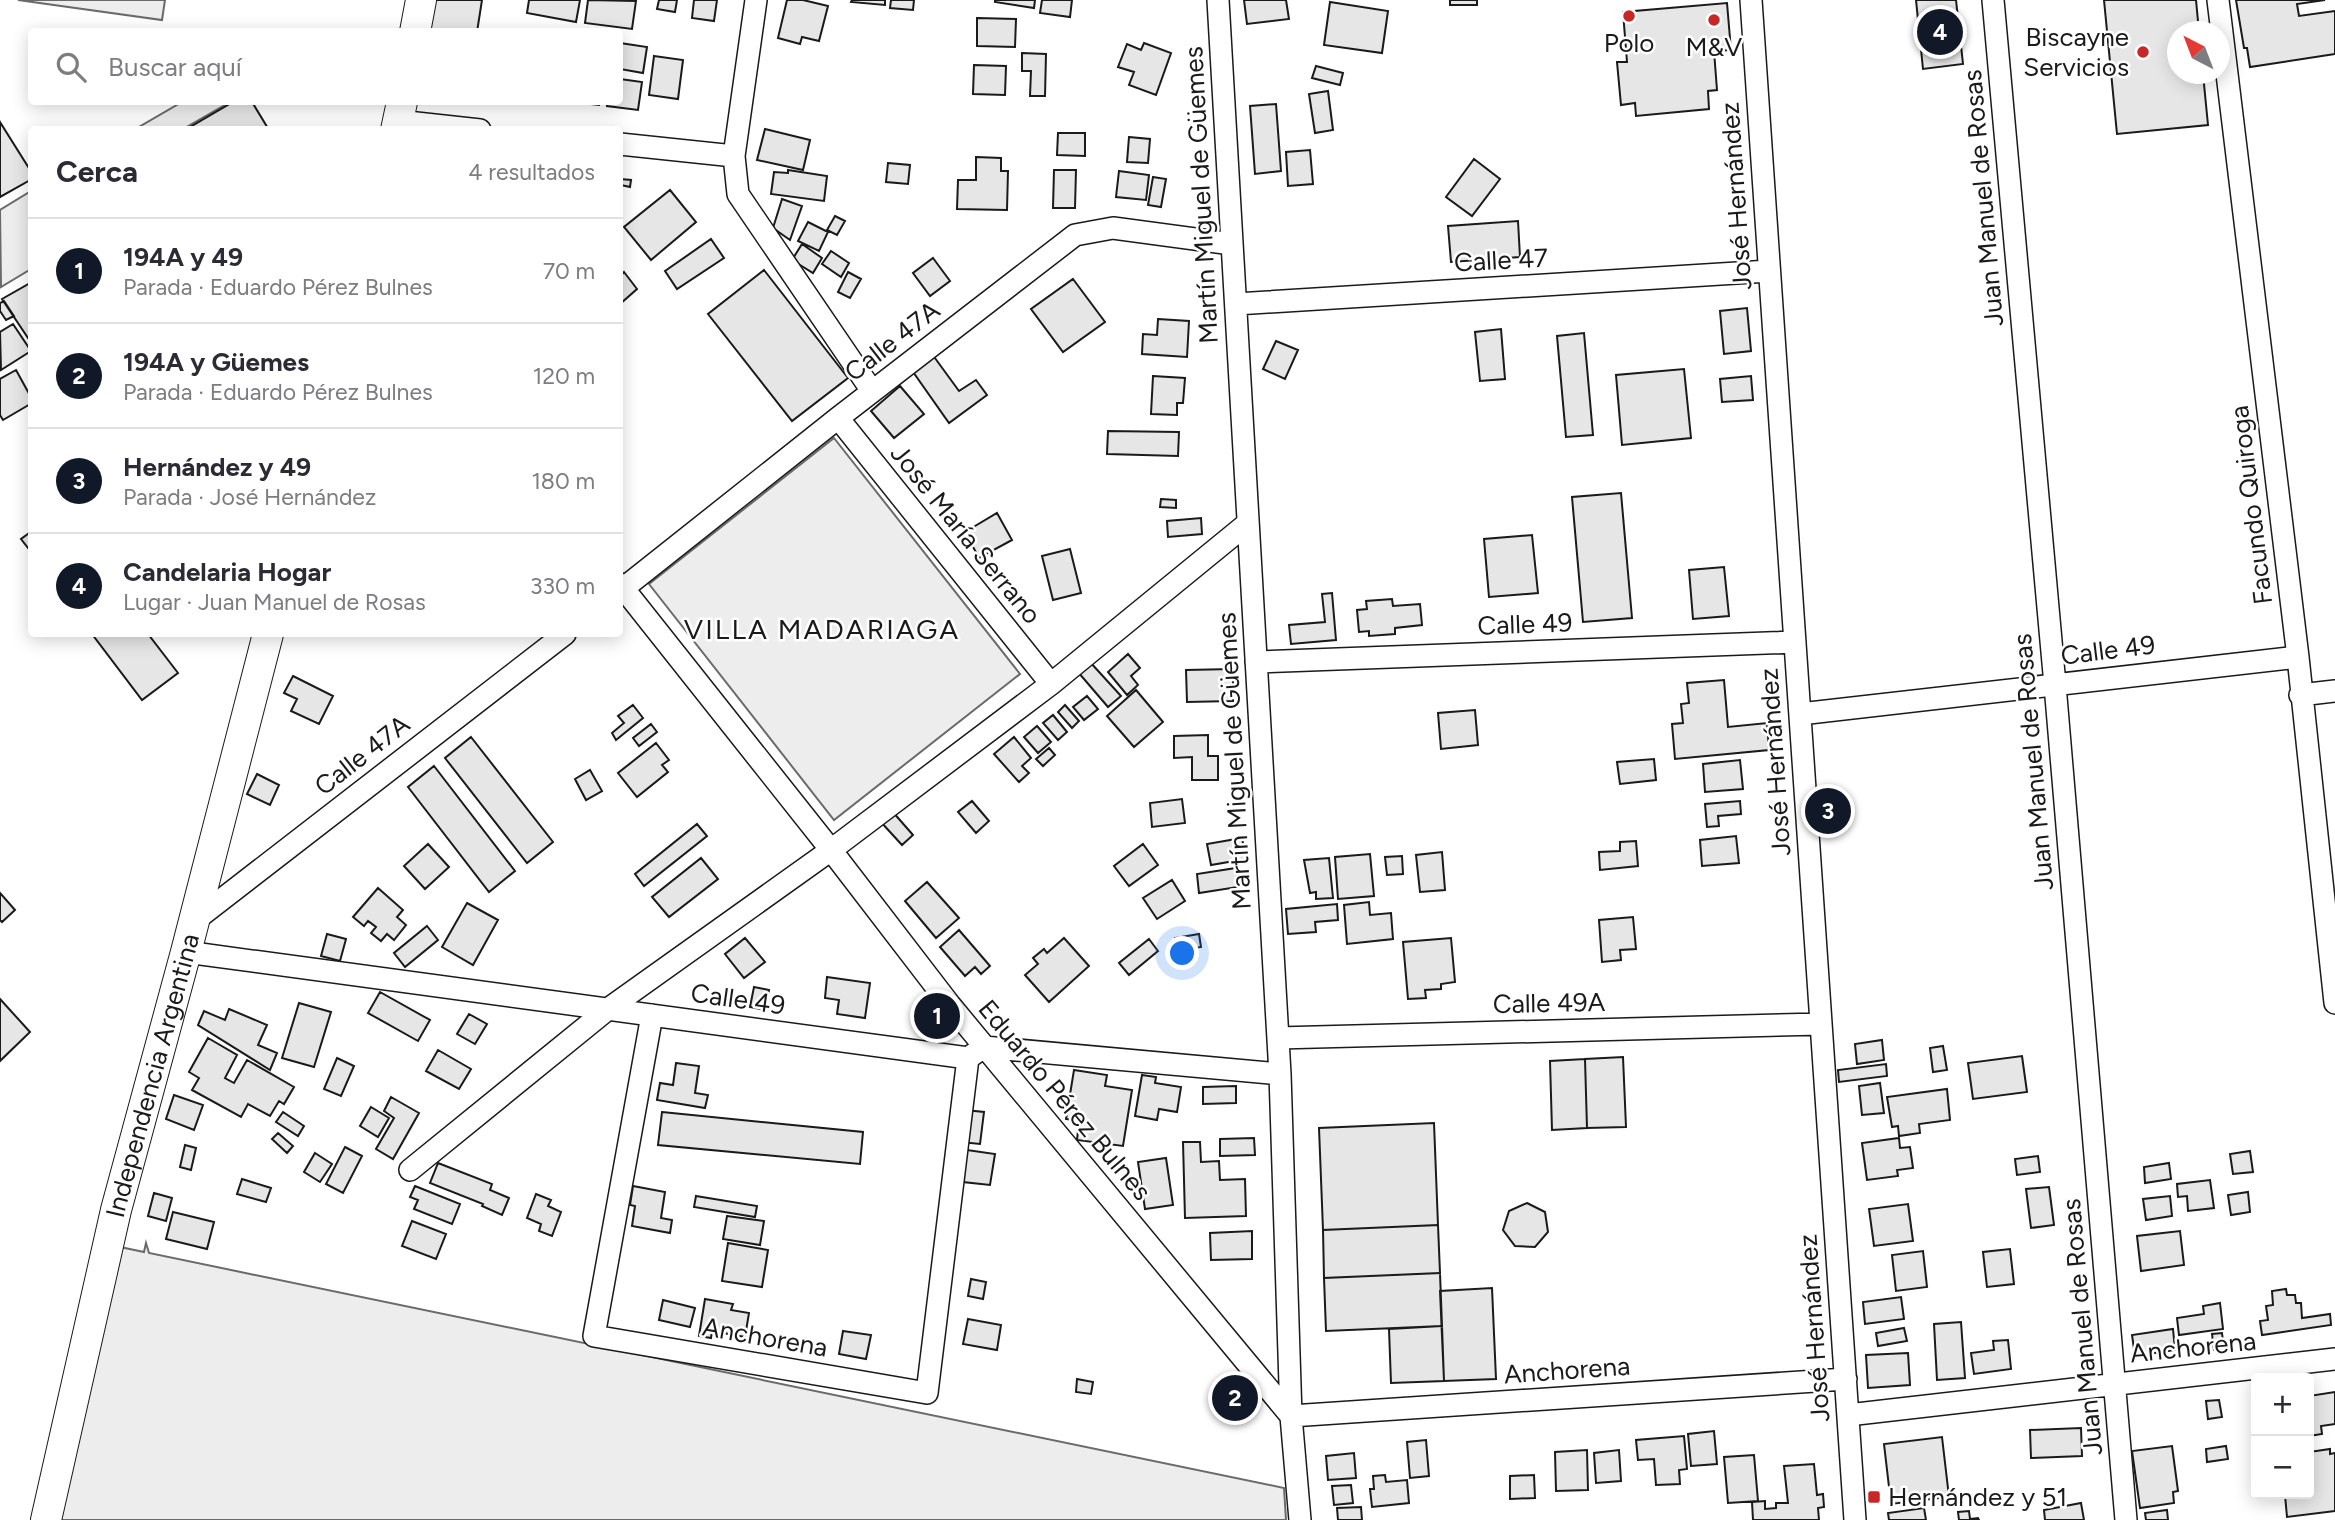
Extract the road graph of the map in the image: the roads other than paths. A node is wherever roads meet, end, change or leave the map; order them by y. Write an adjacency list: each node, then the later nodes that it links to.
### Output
1 (421, 0): 7 (main road)
2 (756, 0): 11 (street)
3 (1218, 0): 12 (street, Martín Miguel de Güemes)
4 (1751, 0): 13 (street, José Hernández)
5 (1993, 0): 26 (street, Juan Manuel de Rosas)
6 (2218, 0): 23 (street, Facundo Quiroga)
7 (416, 28)
8 (399, 117): 9 (street)
9 (455, 126)
10 (623, 144): 11 (street)
11 (734, 156): 15 (street)
12 (1232, 244): 14 (street, Martín Miguel de Güemes); 15 (street, Calle 47A)
13 (1769, 271): 14 (street, Calle 47); 22 (street, José Hernández)
14 (1236, 304): 17 (street, Martín Miguel de Güemes)
15 (872, 391): 16 (street, Calle 47A)
16 (838, 418): 18 (street, Calle 47A); 25 (street, José María Serrano)
17 (1248, 523): 24 (street, Martín Miguel de Güemes); 25 (street)
18 (623, 586)
19 (623, 590): 30 (street, Eduardo Pérez Bulnes)
20 (267, 637): 31 (main road, Independencia Argentina)
21 (561, 637): 31 (street, Calle 47A)
22 (1795, 642): 24 (street, Calle 49); 29 (street, José Hernández)
23 (2298, 657): 26 (street, Calle 49); 28 (street, Facundo Quiroga)
24 (1256, 662): 37 (street, Martín Miguel de Güemes)
25 (1051, 684): 30 (street)
26 (2055, 685): 29 (street, Calle 49); 43 (street, Juan Manuel de Rosas)
27 (2335, 691): 28 (street)
28 (2300, 695): 33 (street, Facundo Quiroga)
29 (1800, 714): 36 (street, José Hernández)
30 (831, 850): 34 (street); 38 (street, Eduardo Pérez Bulnes)
31 (194, 920): 32 (main road, Independencia Argentina)
32 (187, 952): 34 (street, Calle 49); 46 (main road, Independencia Argentina)
33 (2335, 1003)
34 (608, 1009): 35 (street, Calle 49); 40 (street)
35 (652, 1015): 38 (street, Calle 49); 38 (street, Anchorena)
36 (1821, 1024): 37 (street, Calle 49A); 42 (street, José Hernández)
37 (1278, 1038): 39 (street, Martín Miguel de Güemes)
38 (976, 1052): 39 (street, Calle 49); 45 (street, Eduardo Pérez Bulnes)
39 (1280, 1074): 45 (street, Martín Miguel de Güemes)
40 (411, 1170)
41 (2335, 1359): 43 (street, Anchorena)
42 (1846, 1379): 44 (street, José Hernández); 45 (street, Anchorena)
43 (2114, 1383): 44 (street, Anchorena); 49 (street, Juan Manuel de Rosas)
44 (1848, 1415): 48 (street, José Hernández)
45 (1291, 1416): 47 (street, Martín Miguel de Güemes)
46 (46, 1520)
47 (1300, 1520)
48 (1855, 1520)
49 (2126, 1520)

